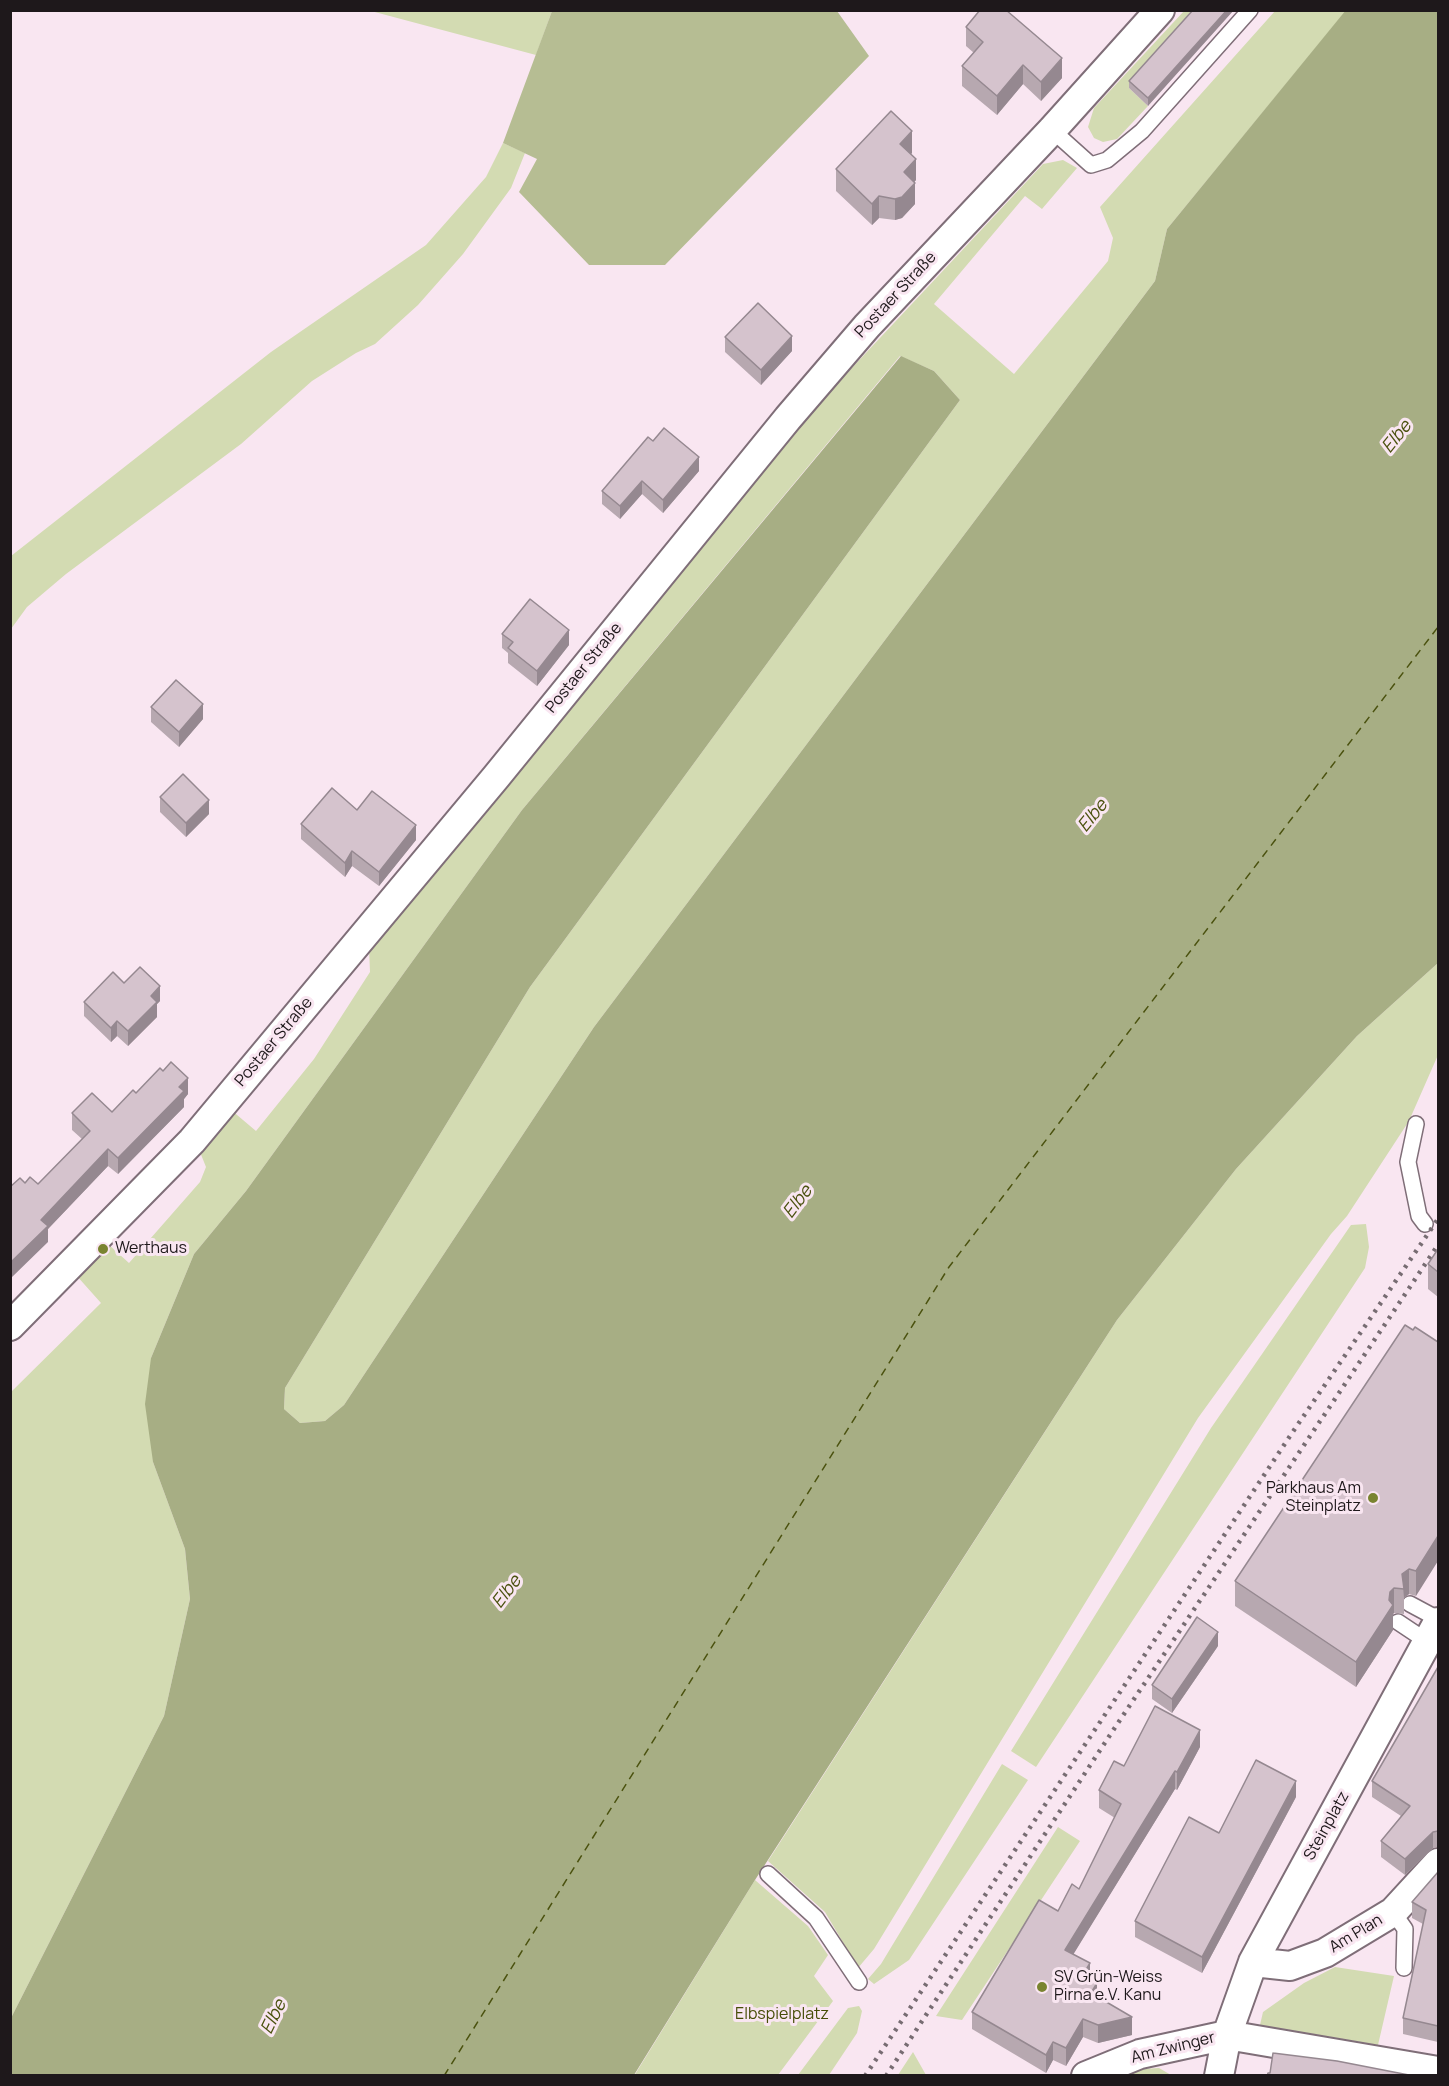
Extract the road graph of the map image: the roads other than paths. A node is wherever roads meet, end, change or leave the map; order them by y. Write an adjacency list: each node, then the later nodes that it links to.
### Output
1 (1160, 10): 3 (street, Postaer Straße)
2 (1250, 10): 3 (lane)
3 (1052, 130): 6 (street, Postaer Straße)
4 (1416, 1124): 5 (lane)
5 (1425, 1224)
6 (10, 1326)
7 (1410, 1604): 9 (lane)
8 (1398, 1622): 9 (lane)
9 (1435, 1628): 13 (street, Steinplatz)
10 (1438, 1863): 12 (street, Am Plan)
11 (768, 1875): 15 (lane)
12 (1394, 1912): 13 (street, Am Plan); 14 (lane)
13 (1253, 1962): 16 (street, Steinplatz)
14 (1404, 1968)
15 (859, 1982)
16 (1227, 2035): 17 (street); 18 (street, Am Zwinger); 19 (street, Steinplatz)
17 (1438, 2071)
18 (1086, 2076)
19 (1219, 2076)

